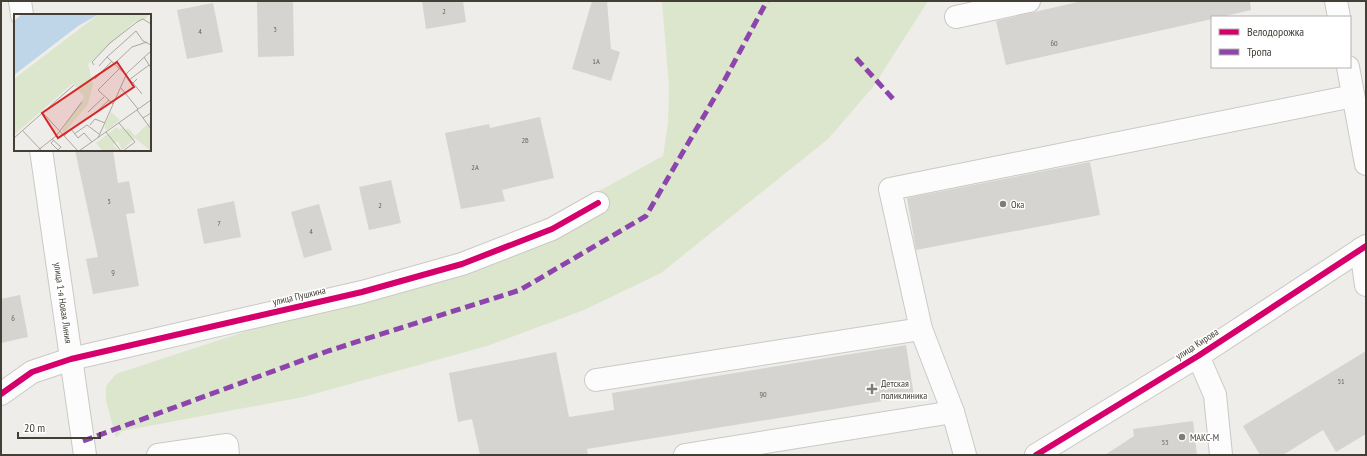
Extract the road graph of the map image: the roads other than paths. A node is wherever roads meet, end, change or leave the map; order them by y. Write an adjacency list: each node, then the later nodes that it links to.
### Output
1 (20, 1): 4 (street)
2 (1029, 1): 6 (street)
3 (1336, 1): 5 (street)
4 (22, 14)
5 (1339, 16)
6 (956, 17)
7 (1348, 68): 8 (street)
8 (1354, 96): 10 (street); 14 (street)
9 (41, 151): 16 (street, улица 1-я Новая Линия)
10 (1366, 164)
11 (598, 203): 16 (street, улица Пушкина)
12 (1364, 247): 13 (street); 15 (street, улица Кирова)
13 (1366, 285)
14 (921, 329): 17 (street); 19 (street)
15 (1198, 356): 25 (street, улица Кирова); 26 (street)
16 (71, 359): 18 (street, улица Пушкина); 20 (street, улица 1-я Новая Линия)
17 (596, 380)
18 (1, 394)
19 (953, 412): 23 (street); 24 (street)
20 (85, 455)
21 (158, 455): 22 (street)
22 (228, 455)
23 (685, 455)
24 (965, 455)
25 (1036, 455)
26 (1221, 455)

